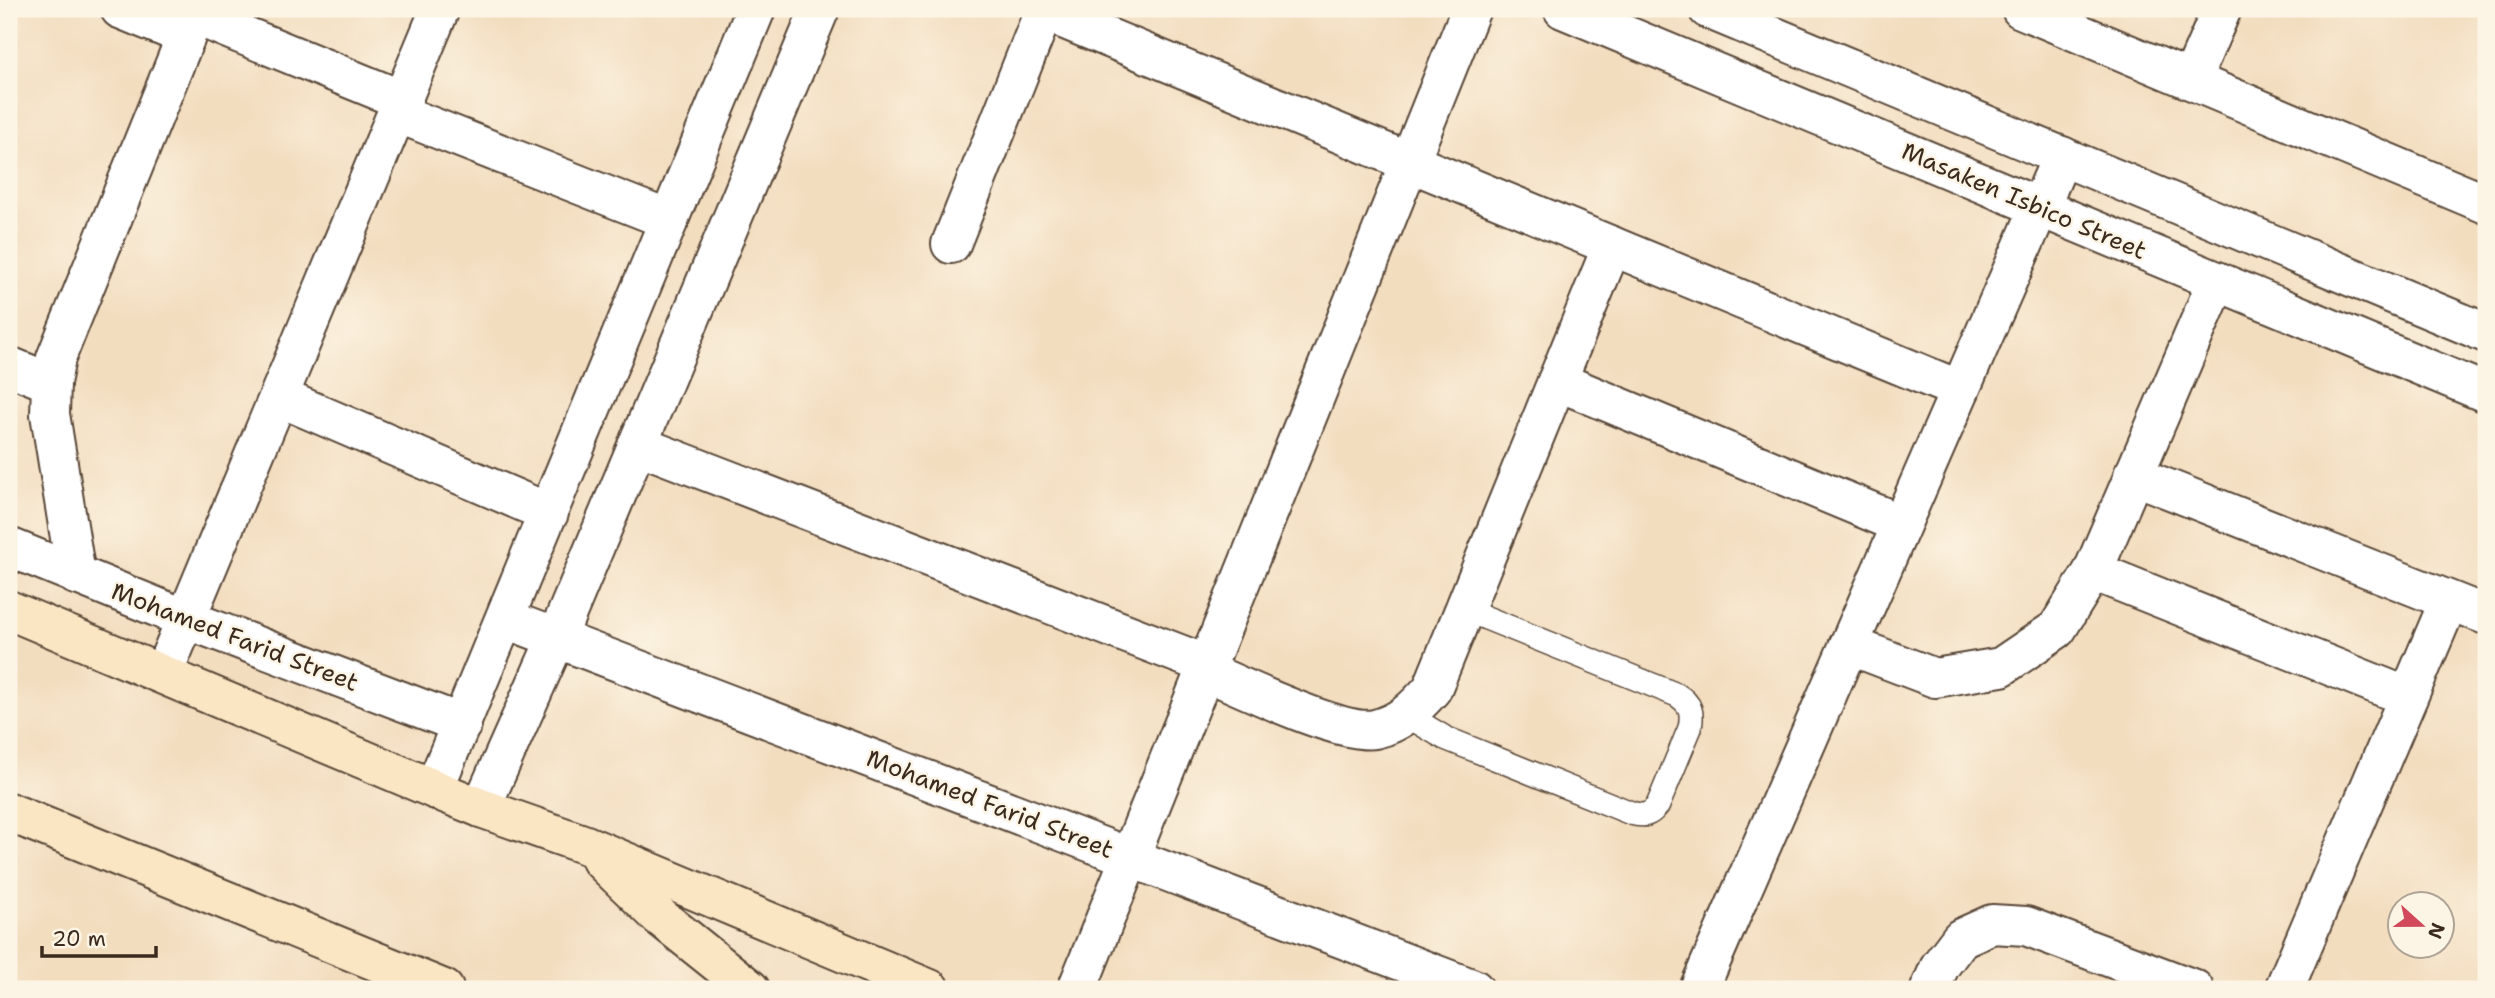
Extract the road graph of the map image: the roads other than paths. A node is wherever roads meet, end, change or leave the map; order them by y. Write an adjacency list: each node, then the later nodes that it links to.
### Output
1 (120, 9): 11 (street)
2 (440, 9): 13 (street)
3 (756, 9): 18 (street)
4 (820, 9): 29 (street)
5 (1471, 9): 15 (street)
6 (1563, 9): 17 (street, Masaken Isbico Street)
7 (1708, 9): 14 (street)
8 (2021, 9): 12 (street)
9 (2222, 9): 12 (street)
10 (1042, 10): 15 (street); 19 (street)
11 (193, 20): 13 (street); 25 (street)
12 (2191, 80): 16 (street)
13 (400, 107): 18 (street); 28 (street)
14 (2062, 156): 17 (street); 22 (street)
15 (1410, 162): 20 (street); 44 (street)
16 (2486, 204)
17 (2039, 207): 21 (street, Masaken Isbico Street); 26 (street)
18 (669, 220): 31 (street)
19 (951, 243)
20 (1612, 246): 24 (street); 26 (street)
21 (2217, 281): 27 (street, Masaken Isbico Street); 30 (street)
22 (2486, 333)
23 (9, 366): 25 (street)
24 (1557, 381): 32 (street); 37 (street)
25 (51, 383): 35 (street)
26 (1960, 390): 32 (street)
27 (2486, 393)
28 (279, 397): 31 (street); 40 (street)
29 (638, 445): 42 (street); 44 (street)
30 (2133, 475): 34 (street); 36 (street)
31 (550, 513): 41 (street)
32 (1901, 524): 43 (street)
33 (9, 547): 35 (street, Mohamed Farid Street)
34 (2092, 571): 43 (street); 46 (street)
35 (76, 575): 40 (street, Mohamed Farid Street)
36 (2449, 601): 39 (street); 46 (street)
37 (1464, 609): 47 (street); 47 (lane)
38 (9, 610): 45 (street)
39 (2486, 615)
40 (186, 619): 45 (street); 48 (street, Mohamed Farid Street)
41 (506, 619): 42 (street, Mohamed Farid Street); 48 (street)
42 (557, 637): 50 (street); 53 (street, Mohamed Farid Street)
43 (1849, 645): 59 (street)
44 (1207, 668): 47 (street); 53 (street)
45 (163, 674): 49 (street)
46 (2408, 696): 62 (street)
47 (1408, 716)
48 (462, 724): 49 (street)
49 (434, 789): 50 (street)
50 (481, 808): 52 (street)
51 (9, 812): 54 (street)
52 (586, 845): 55 (street); 56 (street)
53 (1130, 858): 57 (street); 58 (street, Mohamed Farid Street)
54 (444, 989)
55 (750, 989)
56 (930, 989)
57 (1077, 989)
58 (1474, 989)
59 (1699, 989)
60 (1930, 989): 61 (street)
61 (2194, 989)
62 (2284, 989)

